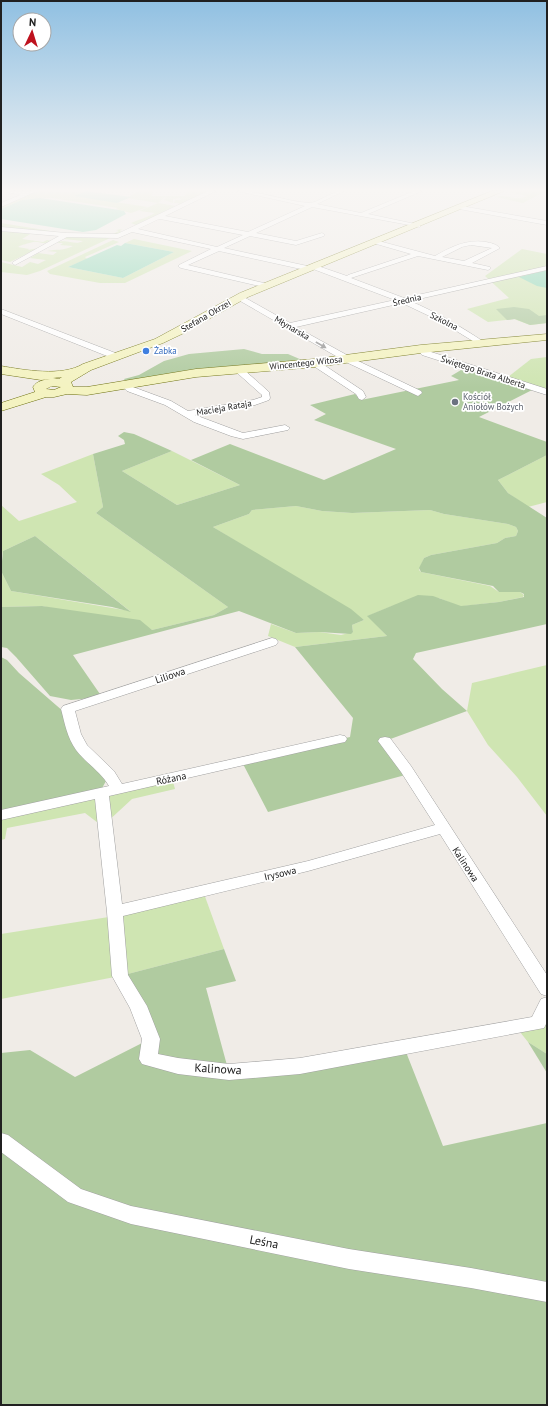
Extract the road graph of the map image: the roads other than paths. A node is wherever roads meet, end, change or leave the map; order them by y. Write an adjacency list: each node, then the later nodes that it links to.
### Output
1 (27, 257): 9 (street)
2 (201, 257): 15 (street)
3 (258, 257): 11 (street, Szkolna)
4 (340, 257): 11 (street, Stefana Okrzei)
5 (409, 257): 14 (street)
6 (429, 257): 8 (street)
7 (479, 257): 10 (street)
8 (436, 258): 10 (street)
9 (15, 263)
10 (466, 263): 12 (street)
11 (312, 268): 15 (street, Stefana Okrzei); 17 (street, Szkolna)
12 (488, 268)
13 (547, 268): 17 (street, Średnia)
14 (350, 276)
15 (268, 286): 16 (street, Stefana Okrzei)
16 (239, 298): 19 (street, Młynarska); 23 (street, Stefana Okrzei)
17 (404, 301): 19 (street, Średnia); 21 (street, Szkolna)
18 (1, 311): 23 (street)
19 (290, 326): 24 (street, Młynarska, one-way to 24)
20 (547, 337): 21 (street, Wincentego Witosa)
21 (481, 344): 22 (street, Wincentego Witosa)
22 (421, 349): 24 (street, Wincentego Witosa); 32 (street, Świętego Brata Alberta)
23 (115, 356): 26 (street, Stefana Okrzei)
24 (345, 358): 25 (street, Wincentego Witosa); 33 (street, Młynarska)
25 (315, 363): 27 (street, Wincentego Witosa); 34 (street)
26 (83, 369): 28 (street); 29 (street, Stefana Okrzei)
27 (238, 369): 30 (street, Wincentego Witosa); 36 (street, Macieja Rataja)
28 (1, 371): 31 (street)
29 (63, 386): 30 (street, Wincentego Witosa); 31 (street, Wincentego Witosa)
30 (126, 386): 36 (street)
31 (44, 389): 35 (street)
32 (547, 392)
33 (418, 393)
34 (362, 397)
35 (1, 407)
36 (187, 414): 37 (street)
37 (285, 428)
38 (272, 642): 41 (street, Liliowa)
39 (340, 739): 41 (street, Różana)
40 (385, 741): 44 (street, Kalinowa)
41 (118, 789): 42 (street, Różana)
42 (102, 793): 43 (street, Różana); 45 (street, Kalinowa)
43 (1, 815)
44 (443, 828): 45 (street, Irysowa); 46 (street, Kalinowa)
45 (116, 912): 47 (street, Kalinowa)
46 (547, 989)
47 (547, 1004)
48 (1, 1141): 49 (street, Leśna)
49 (547, 1292)

